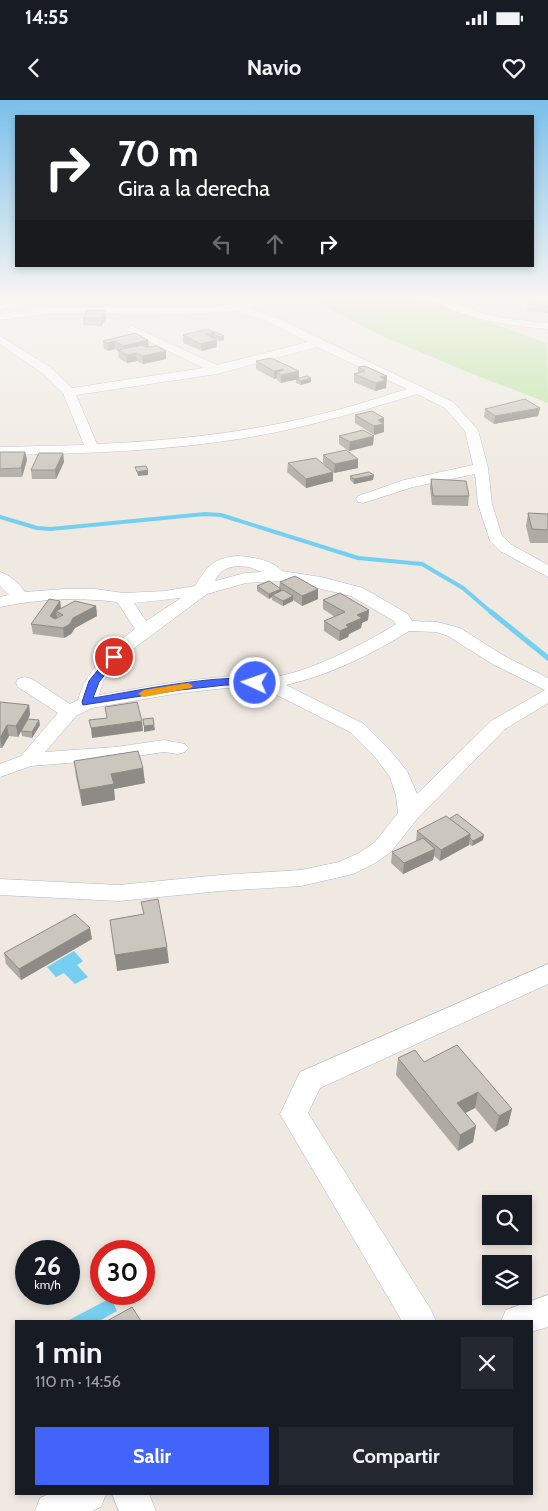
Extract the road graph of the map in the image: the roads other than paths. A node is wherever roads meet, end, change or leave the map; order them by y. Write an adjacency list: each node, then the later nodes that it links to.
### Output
1 (37, 364): 7 (street)
2 (204, 364): 5 (street)
3 (246, 364): 5 (street)
4 (366, 364): 6 (street)
5 (217, 370): 7 (street)
6 (418, 390): 8 (street); 10 (street)
7 (69, 392): 8 (street)
8 (92, 448): 9 (street)
9 (0, 451)
10 (481, 468): 11 (street); 12 (street)
11 (363, 499)
12 (548, 572)
13 (0, 577): 15 (street)
14 (201, 590): 16 (street); 18 (street); 19 (street)
15 (19, 598): 16 (street); 17 (street)
16 (124, 598): 19 (street)
17 (0, 602)
18 (405, 626): 21 (street); 22 (street)
19 (145, 631): 24 (street)
20 (26, 683): 25 (street)
21 (270, 684): 24 (street); 29 (street)
22 (548, 685)
23 (548, 695): 29 (street)
24 (87, 702): 25 (street)
25 (69, 712): 27 (street)
26 (178, 748): 27 (street)
27 (28, 760): 28 (street)
28 (0, 771)
29 (409, 814): 30 (street)
30 (4, 883)
31 (548, 973): 33 (street)
32 (548, 1311): 34 (street)
33 (419, 1320)
34 (520, 1320)
35 (86, 1495): 37 (street)
36 (130, 1495): 38 (street)
37 (53, 1511)
38 (138, 1511)

